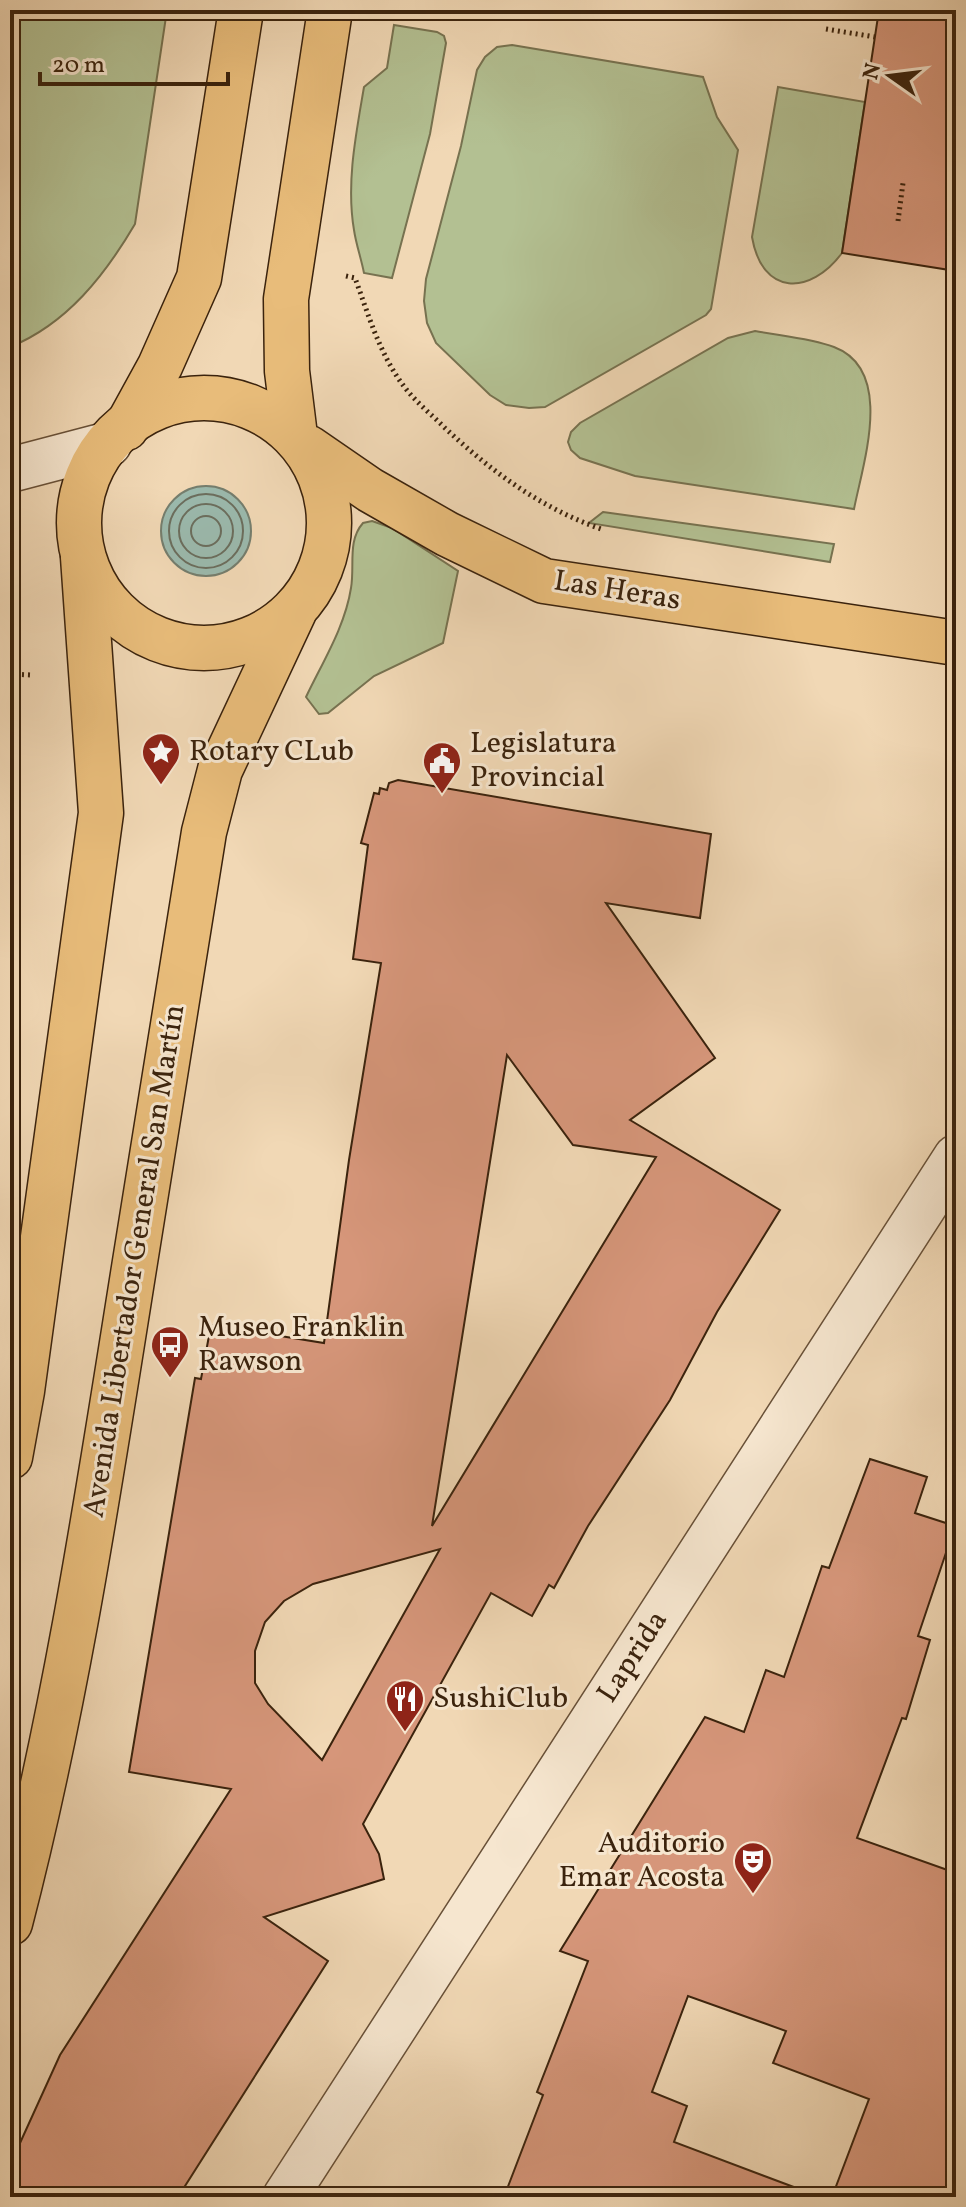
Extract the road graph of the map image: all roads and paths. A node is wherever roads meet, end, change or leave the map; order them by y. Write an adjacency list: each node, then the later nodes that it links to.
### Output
1 (241, 10): 8 (main road)
2 (330, 10): 7 (main road)
3 (826, 29): 4 (path)
4 (875, 37)
5 (903, 183): 6 (path)
6 (898, 221)
7 (291, 266): 9 (main road); 11 (path)
8 (117, 436): 9 (main road); 10 (street); 12 (main road)
9 (302, 442): 13 (main road); 14 (main road, Las Heras)
10 (10, 470)
11 (618, 532)
12 (83, 557): 13 (main road); 18 (main road)
13 (294, 612): 19 (main road, Avenida Libertador General San Martín)
14 (956, 643)
15 (10, 674): 16 (path)
16 (31, 675)
17 (956, 1157): 20 (street, Laprida)
18 (10, 1457)
19 (10, 1923)
20 (285, 2197)

